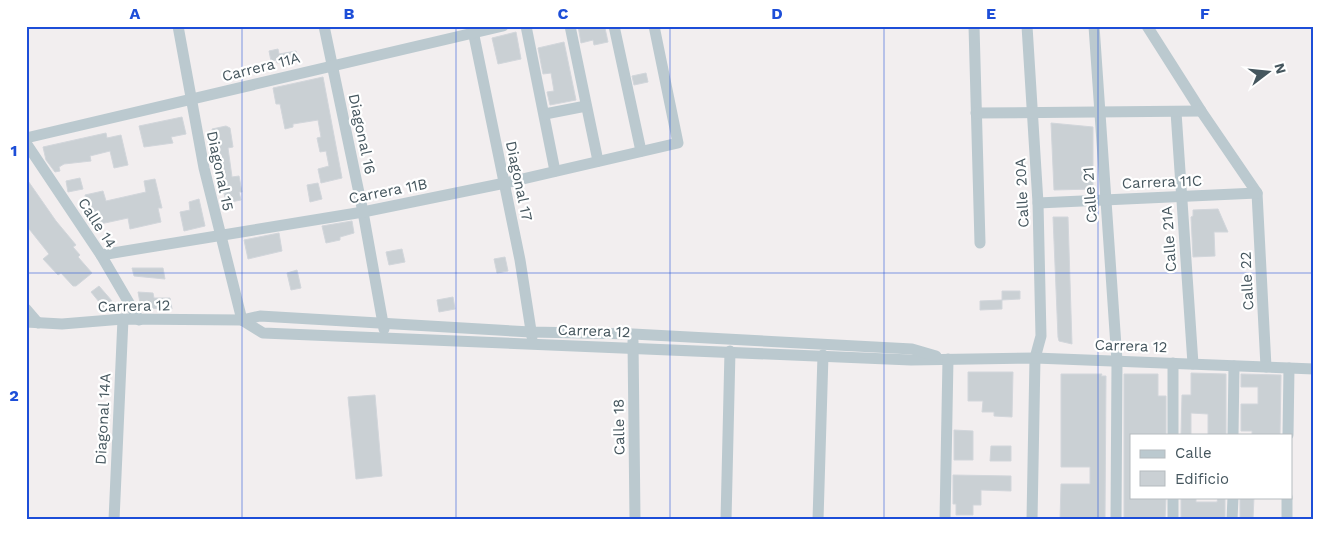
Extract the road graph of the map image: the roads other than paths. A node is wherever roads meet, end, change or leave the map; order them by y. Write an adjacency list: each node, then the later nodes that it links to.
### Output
1 (178, 26): 14 (street, Diagonal 15)
2 (324, 26): 13 (street, Diagonal 16)
3 (504, 26): 12 (street, Carrera 11A)
4 (526, 26): 21 (street)
5 (570, 26): 15 (street)
6 (614, 26): 24 (street)
7 (654, 26): 24 (street, Carrera 11B)
8 (974, 26): 19 (street)
9 (1028, 26): 20 (street, Calle 20A)
10 (1094, 26): 16 (street, Calle 21)
11 (1147, 26): 18 (street)
12 (473, 29): 13 (street, Carrera 11A); 27 (street, Diagonal 17)
13 (333, 65): 14 (street, Carrera 11A); 32 (street, Diagonal 16)
14 (190, 100): 22 (street, Carrera 11A); 33 (street, Diagonal 15)
15 (586, 106): 21 (street); 25 (street)
16 (1099, 112): 17 (street); 20 (street); 30 (street, Calle 21)
17 (1176, 112): 18 (street); 29 (street, Calle 21A)
18 (1201, 112): 28 (street)
19 (976, 113): 20 (street); 34 (street)
20 (1032, 113): 31 (street, Calle 20A)
21 (545, 114): 26 (street)
22 (26, 138)
23 (26, 144): 35 (street, Calle 14)
24 (641, 151): 25 (street, Carrera 11B)
25 (598, 161): 26 (street, Carrera 11B)
26 (555, 171): 27 (street, Carrera 11B)
27 (504, 183): 32 (street, Carrera 11B); 43 (street, Diagonal 17)
28 (1257, 193): 29 (street, Carrera 11C); 56 (street, Calle 22)
29 (1182, 197): 30 (street, Carrera 11C); 54 (street, Calle 21A)
30 (1105, 200): 31 (street, Carrera 11C); 52 (street, Calle 21)
31 (1038, 203): 50 (street, Calle 20A)
32 (362, 212): 33 (street, Carrera 11B); 42 (street, Diagonal 16)
33 (220, 236): 35 (street, Carrera 11B); 39 (street, Diagonal 15)
34 (980, 243)
35 (100, 256): 38 (street, Calle 14)
36 (26, 309): 41 (street)
37 (123, 319): 38 (street, Carrera 12); 41 (street, Carrera 12); 65 (street, Diagonal 14A)
38 (139, 320): 39 (street, Carrera 12)
39 (242, 320): 42 (street, Carrera 12); 45 (street, Carrera 12)
40 (26, 322): 41 (street, Carrera 12)
41 (38, 323)
42 (383, 323): 43 (street, Carrera 12); 45 (street, Diagonal 16)
43 (531, 332): 44 (street, Carrera 12); 46 (street, Diagonal 17)
44 (634, 334): 47 (street, Calle 18); 51 (street, Carrera 12)
45 (385, 338): 46 (street, Carrera 12)
46 (533, 344): 47 (street, Carrera 12)
47 (633, 347): 48 (street, Carrera 12); 66 (street, Calle 18)
48 (730, 351): 49 (street, Carrera 12); 67 (street)
49 (823, 355): 51 (street, Carrera 12); 68 (street)
50 (1035, 358): 51 (street, Carrera 12); 52 (street, Carrera 12); 70 (street)
51 (948, 359): 69 (street)
52 (1117, 361): 53 (street, Carrera 12); 71 (street)
53 (1173, 363): 54 (street, Carrera 12); 59 (street)
54 (1193, 364): 55 (street, Carrera 12)
55 (1234, 366): 56 (street, Carrera 12); 60 (street)
56 (1266, 367): 57 (street, Carrera 12)
57 (1290, 368): 58 (street, Carrera 12); 61 (street)
58 (1314, 369)
59 (1173, 434)
60 (1233, 434)
61 (1288, 434)
62 (1173, 498): 72 (street)
63 (1232, 498): 73 (street)
64 (1287, 498): 74 (street)
65 (114, 520)
66 (635, 520)
67 (726, 520)
68 (818, 520)
69 (945, 520)
70 (1032, 520)
71 (1116, 520)
72 (1173, 520)
73 (1232, 520)
74 (1287, 520)

